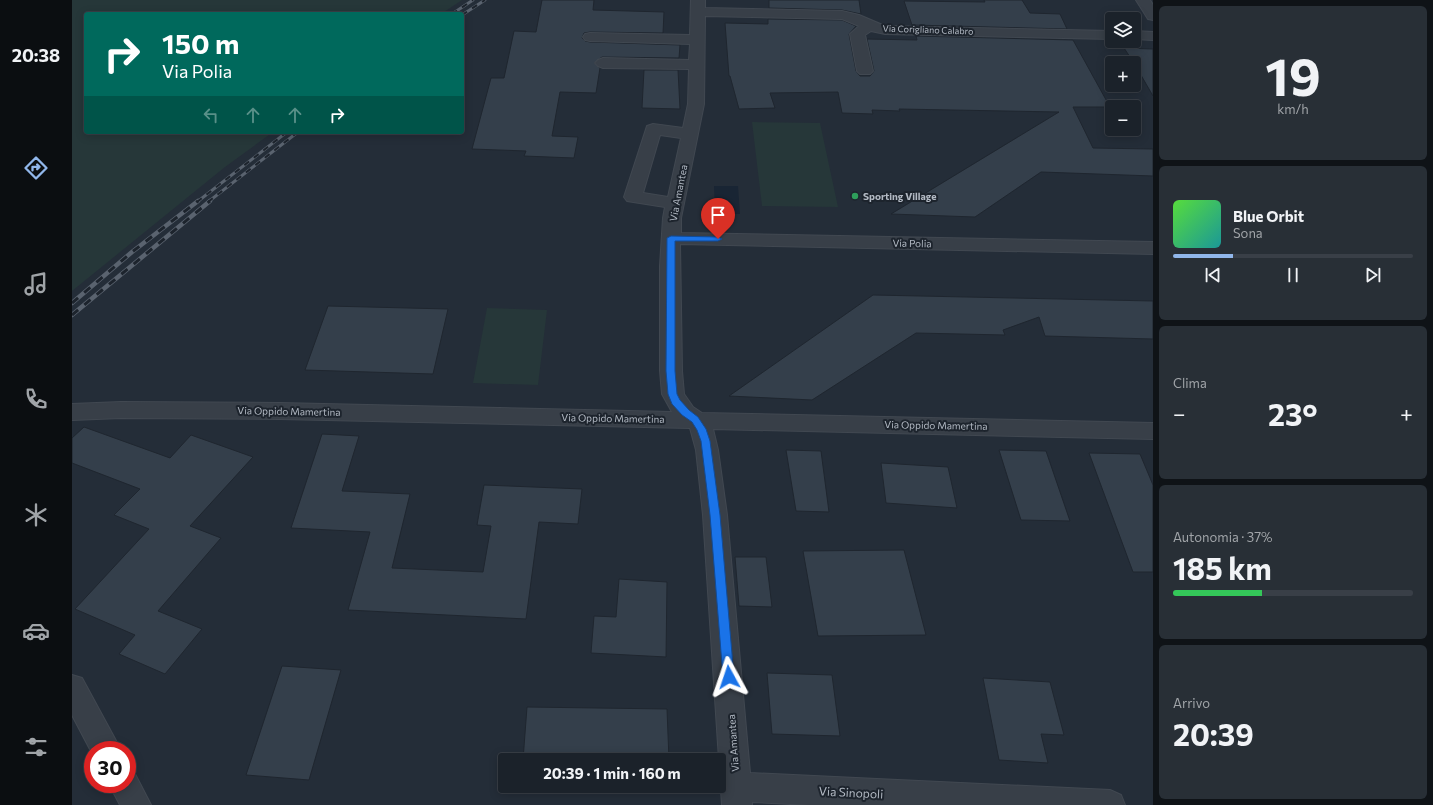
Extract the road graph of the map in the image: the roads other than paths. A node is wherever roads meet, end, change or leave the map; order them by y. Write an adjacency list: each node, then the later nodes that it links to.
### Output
1 (1142, 0): 3 (street)
2 (698, 6): 4 (street, Via Corigliano Calabro); 9 (street, Via Amantea)
3 (1153, 16)
4 (870, 25): 5 (street, Via Corigliano Calabro); 12 (street)
5 (1105, 35)
6 (1141, 35): 7 (street)
7 (1153, 36)
8 (590, 37): 9 (street)
9 (698, 40): 11 (street, Via Amantea)
10 (603, 62): 11 (street)
11 (697, 65): 13 (street, Via Amantea)
12 (865, 71)
13 (691, 134): 14 (street, Via Amantea); 14 (street)
14 (675, 203): 15 (street, Via Amantea)
15 (671, 238): 16 (street, Via Polia); 18 (street, Via Amantea)
16 (1153, 248)
17 (72, 412): 18 (street, Via Oppido Mamertina)
18 (695, 419): 19 (street, Via Oppido Mamertina); 23 (street, Via Amantea)
19 (1153, 431)
20 (72, 687): 21 (street)
21 (101, 741)
22 (129, 793): 24 (street)
23 (737, 796): 25 (street, Via Sinopoli)
24 (136, 805)
25 (1110, 805)

